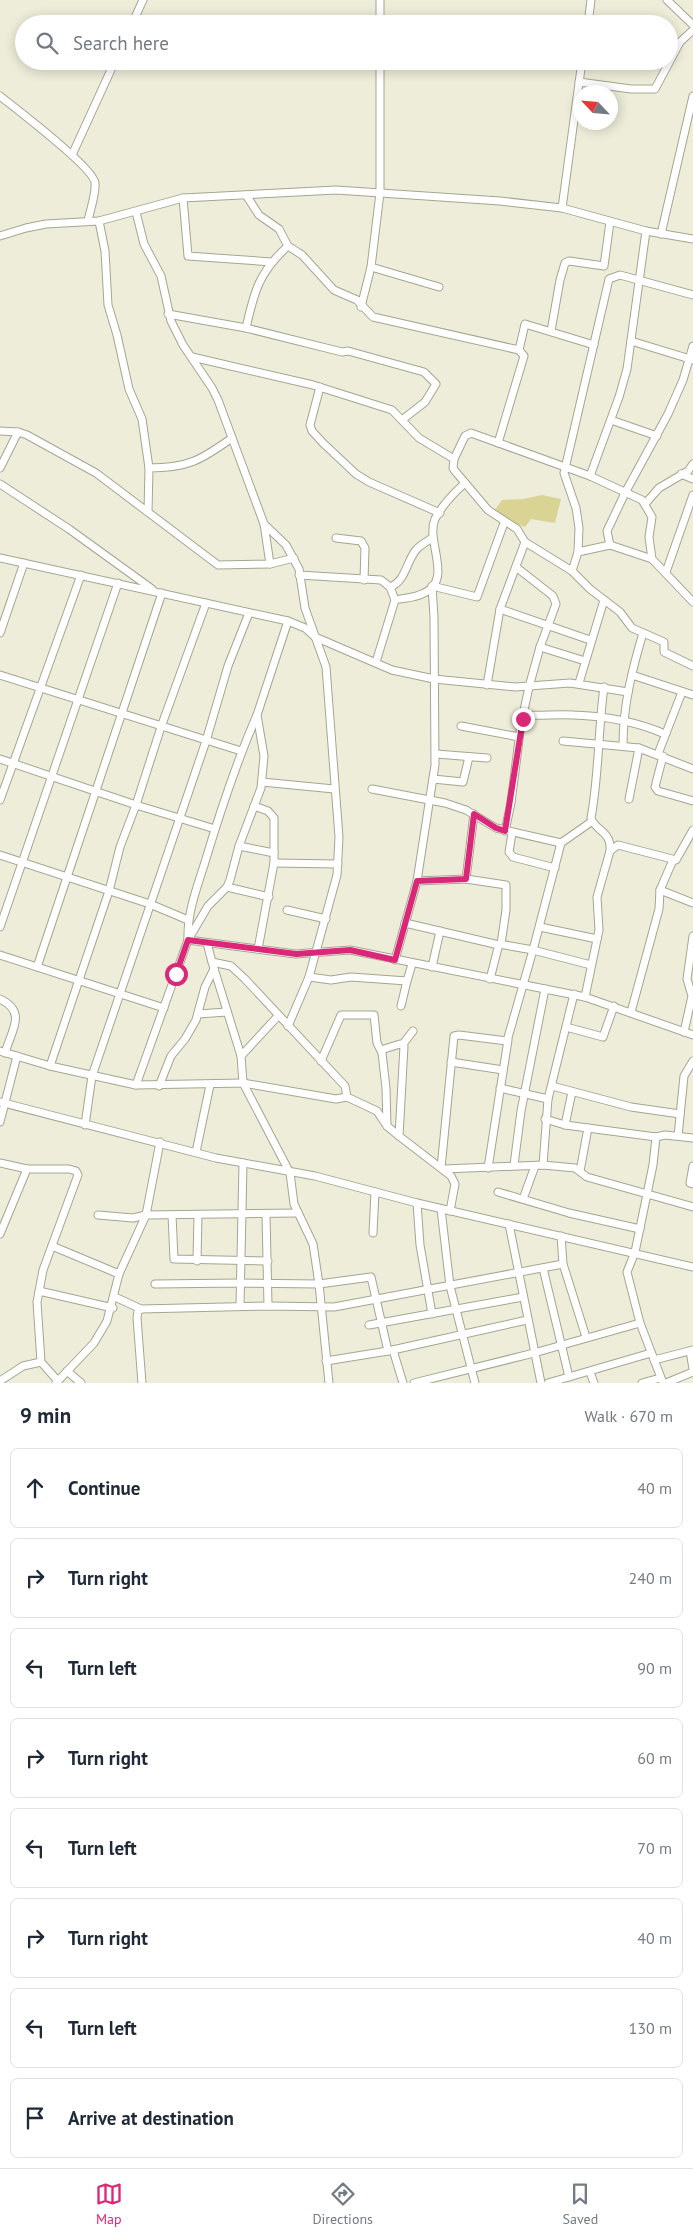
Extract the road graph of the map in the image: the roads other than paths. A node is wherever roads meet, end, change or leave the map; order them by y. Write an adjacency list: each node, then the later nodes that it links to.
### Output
1 (143, 0): 5 (street)
2 (380, 0): 6 (street)
3 (591, 0): 7 (street)
4 (667, 0): 8 (street)
5 (136, 15)
6 (380, 15)
7 (589, 15)
8 (693, 25)
9 (693, 30): 10 (street)
10 (678, 46)
11 (111, 70): 18 (street)
12 (380, 70): 19 (street)
13 (581, 70): 15 (street)
14 (665, 70): 15 (street)
15 (580, 82): 22 (street)
16 (0, 96): 18 (street)
17 (693, 96): 28 (street)
18 (72, 155): 24 (street)
19 (380, 193): 20 (street); 22 (street); 33 (street)
20 (246, 195): 21 (street); 31 (street)
21 (183, 198): 23 (street); 32 (street)
22 (562, 208): 26 (street)
23 (136, 212): 25 (street); 38 (street)
24 (88, 221): 25 (street); 29 (street)
25 (99, 221): 58 (street)
26 (610, 222): 27 (street); 40 (street)
27 (646, 232): 28 (street); 34 (street)
28 (661, 234): 30 (street)
29 (0, 236)
30 (693, 240)
31 (288, 246): 32 (street); 37 (street)
32 (272, 262): 39 (street)
33 (371, 267): 35 (street); 37 (street)
34 (641, 280): 36 (street); 41 (street); 42 (street)
35 (439, 287)
36 (693, 295)
37 (362, 307): 44 (street)
38 (168, 314): 39 (street); 45 (street)
39 (246, 328): 48 (street)
40 (551, 331): 42 (street); 44 (street)
41 (632, 341): 46 (street); 49 (street)
42 (594, 344): 59 (street)
43 (693, 346): 46 (street)
44 (519, 350): 54 (street)
45 (192, 357): 47 (street); 53 (street)
46 (691, 360): 52 (street)
47 (320, 387): 48 (street); 69 (street)
48 (402, 420): 55 (street)
49 (611, 420): 52 (street); 61 (street)
50 (0, 431): 51 (street)
51 (18, 432): 57 (street); 68 (street)
52 (657, 436): 65 (street)
53 (232, 438): 58 (street); 71 (street)
54 (498, 443): 55 (street); 59 (street)
55 (454, 459): 63 (street)
56 (693, 464): 60 (street)
57 (0, 468)
58 (149, 468): 68 (street)
59 (566, 468): 61 (street); 76 (street)
60 (681, 474): 62 (street); 67 (street)
61 (590, 476): 65 (street)
62 (693, 479)
63 (465, 483): 69 (street); 70 (street)
64 (0, 484): 91 (street)
65 (625, 493): 67 (street); 75 (street)
66 (693, 495): 84 (street)
67 (645, 504): 79 (street)
68 (148, 512): 81 (street)
69 (440, 513): 73 (street)
70 (504, 523): 74 (street); 89 (street)
71 (264, 524): 78 (street); 81 (street)
72 (336, 538): 87 (street)
73 (432, 538): 89 (street); 90 (street)
74 (526, 542): 82 (street); 83 (street)
75 (610, 545): 76 (street); 79 (street)
76 (578, 552): 83 (street)
77 (0, 558): 80 (street)
78 (294, 558): 81 (street); 86 (street)
79 (652, 558): 84 (street)
80 (24, 563): 85 (street); 100 (street)
81 (270, 564)
82 (516, 567): 96 (street); 99 (street)
83 (572, 571): 93 (street)
84 (666, 572): 94 (street)
85 (81, 575): 88 (street); 114 (street)
86 (299, 575): 87 (street); 102 (street)
87 (364, 580): 90 (street)
88 (118, 583): 91 (street); 119 (street)
89 (432, 586): 92 (street); 110 (street)
90 (390, 588): 92 (street)
91 (159, 592): 95 (street); 120 (street)
92 (395, 600): 106 (street)
93 (604, 600): 101 (street); 103 (street)
94 (693, 602)
95 (206, 603): 97 (street); 126 (street)
96 (500, 609): 99 (street); 112 (street)
97 (249, 613): 98 (street); 129 (street)
98 (288, 620): 102 (street); 121 (street)
99 (548, 626): 103 (street); 104 (street)
100 (0, 633)
101 (643, 633): 107 (street); 109 (street)
102 (315, 637): 106 (street); 145 (street)
103 (590, 640): 105 (street)
104 (540, 647): 105 (street); 113 (street)
105 (585, 661): 111 (street)
106 (376, 662): 110 (street)
107 (693, 666)
108 (0, 674): 114 (street)
109 (632, 675): 116 (street); 117 (street)
110 (434, 679): 112 (street); 135 (street)
111 (578, 683): 113 (street); 115 (street)
112 (486, 684): 113 (street)
113 (529, 687): 122 (street)
114 (40, 688): 119 (street); 140 (street)
115 (604, 688): 116 (street); 123 (street)
116 (628, 692): 124 (street)
117 (682, 692): 118 (street); 127 (street)
118 (693, 695)
119 (78, 700): 120 (street); 142 (street)
120 (122, 714): 126 (street); 147 (street)
121 (257, 715): 134 (street); 144 (street)
122 (524, 715): 123 (street); 128 (street)
123 (600, 717): 124 (street); 131 (street)
124 (623, 721): 127 (street); 132 (street)
125 (461, 726): 128 (street)
126 (161, 727): 129 (street); 152 (street)
127 (665, 734): 136 (street)
128 (519, 737): 159 (street)
129 (206, 741): 134 (street); 155 (street)
130 (563, 741): 131 (street)
131 (599, 744): 132 (street); 156 (street)
132 (623, 745): 133 (street)
133 (639, 748): 136 (street); 148 (street)
134 (241, 751): 157 (street)
135 (436, 754): 137 (street); 143 (street)
136 (660, 755): 141 (street); 151 (street)
137 (468, 757): 138 (street); 143 (street)
138 (487, 758)
139 (0, 759): 140 (street)
140 (13, 764): 142 (street); 149 (street)
141 (693, 769)
142 (52, 776): 147 (street); 166 (street)
143 (433, 779): 150 (street)
144 (262, 782): 145 (street); 153 (street)
145 (334, 789): 168 (street)
146 (372, 789): 150 (street)
147 (96, 790): 152 (street); 170 (street)
148 (629, 799)
149 (0, 800)
150 (430, 800): 154 (street); 172 (street)
151 (693, 801)
152 (136, 805): 155 (street); 175 (street)
153 (254, 806): 161 (street); 163 (street)
154 (474, 814): 159 (street); 171 (street)
155 (180, 817): 157 (street); 178 (street)
156 (591, 822): 160 (street); 162 (street)
157 (215, 829): 181 (street)
158 (693, 830): 165 (street)
159 (509, 832): 160 (street); 169 (street)
160 (561, 843): 169 (street)
161 (239, 846): 163 (street); 173 (street)
162 (610, 851): 165 (street); 187 (street)
163 (274, 853): 167 (street)
164 (0, 855): 166 (street)
165 (673, 860): 174 (street)
166 (22, 862): 170 (street); 183 (street)
167 (274, 863): 168 (street); 176 (street)
168 (338, 864): 180 (street)
169 (555, 868): 184 (street)
170 (67, 877): 175 (street); 199 (street)
171 (466, 879): 172 (street); 190 (street)
172 (417, 881): 182 (street)
173 (227, 887): 176 (street); 188 (street)
174 (660, 890): 177 (street); 216 (street)
175 (109, 891): 178 (street); 203 (street)
176 (269, 897): 191 (street)
177 (693, 903)
178 (150, 904): 181 (street); 208 (street)
179 (287, 910): 180 (street)
180 (326, 919): 193 (street)
181 (188, 920): 188 (street)
182 (405, 923): 185 (street); 195 (street)
183 (0, 927)
184 (540, 927): 187 (street); 192 (street)
185 (440, 931): 190 (street); 200 (street)
186 (693, 936): 206 (street)
187 (597, 939): 197 (street)
188 (188, 940): 189 (street); 214 (street)
189 (207, 943): 191 (street); 198 (street)
190 (500, 944): 192 (street); 202 (street)
191 (258, 949): 193 (street)
192 (533, 950): 197 (street); 205 (street)
193 (316, 954): 195 (street); 201 (street)
194 (0, 955): 199 (street)
195 (395, 960): 196 (street)
196 (412, 964): 200 (street); 204 (street)
197 (591, 965): 210 (street)
198 (213, 966): 215 (street); 217 (street); 218 (street)
199 (37, 967): 203 (street)
200 (432, 968): 202 (street)
201 (309, 978): 204 (street); 219 (street)
202 (490, 979): 205 (street)
203 (79, 981): 208 (street); 233 (street)
204 (408, 981): 212 (street)
205 (523, 985): 207 (street); 224 (street)
206 (690, 986): 222 (street)
207 (544, 989): 209 (street); 243 (street)
208 (120, 994): 214 (street); 235 (street)
209 (574, 994): 210 (street); 220 (street)
210 (585, 997): 213 (street)
211 (0, 999): 227 (street)
212 (401, 1006)
213 (614, 1006): 216 (street); 220 (street)
214 (164, 1008): 238 (street)
215 (227, 1012): 217 (street); 229 (street)
216 (631, 1012): 222 (street)
217 (198, 1014): 239 (street)
218 (278, 1016): 219 (street); 229 (street)
219 (288, 1026): 230 (street)
220 (566, 1027): 240 (street)
221 (413, 1031): 225 (street)
222 (684, 1032): 223 (street)
223 (693, 1036)
224 (508, 1040): 232 (street); 234 (street)
225 (403, 1044): 226 (street); 254 (street)
226 (381, 1050): 230 (street); 252 (street)
227 (3, 1052): 228 (street)
228 (17, 1056): 233 (street); 246 (street)
229 (241, 1056): 236 (street)
230 (321, 1061): 244 (street)
231 (693, 1061): 247 (street)
232 (451, 1062): 234 (street); 266 (street)
233 (50, 1066): 235 (street)
234 (503, 1070): 241 (street)
235 (92, 1076): 238 (street); 250 (street)
236 (243, 1083): 237 (street); 244 (street); 270 (street)
237 (210, 1084): 239 (street); 259 (street)
238 (136, 1085): 239 (street)
239 (159, 1086)
240 (552, 1086): 242 (street); 245 (street)
241 (500, 1088): 243 (street); 267 (street)
242 (572, 1092): 247 (street); 251 (street)
243 (524, 1093): 245 (street); 262 (street)
244 (348, 1097): 252 (street)
245 (548, 1099): 248 (street)
246 (2, 1103): 249 (street); 250 (street)
247 (680, 1114): 255 (street)
248 (545, 1119): 251 (street); 264 (street)
249 (0, 1122)
250 (85, 1125): 258 (street)
251 (565, 1125): 253 (street)
252 (387, 1126): 254 (street)
253 (588, 1128): 256 (street); 269 (street)
254 (399, 1136): 266 (street)
255 (678, 1136): 256 (street); 257 (street)
256 (656, 1137): 274 (street)
257 (693, 1138)
258 (160, 1142): 259 (street); 283 (street)
259 (196, 1152): 261 (street)
260 (0, 1163): 268 (street)
261 (243, 1163): 270 (street); 285 (street)
262 (514, 1165): 263 (street); 267 (street)
263 (535, 1166): 264 (street); 275 (street)
264 (543, 1166): 269 (street)
265 (693, 1167): 271 (street)
266 (442, 1168): 267 (street); 279 (street)
267 (488, 1168)
268 (27, 1169): 290 (street); 292 (street)
269 (580, 1171): 274 (street)
270 (290, 1172): 272 (street); 280 (street)
271 (693, 1184)
272 (375, 1192): 276 (street); 289 (street)
273 (498, 1192): 275 (street)
274 (648, 1195): 277 (street); 288 (street)
275 (523, 1199): 288 (street)
276 (417, 1203): 278 (street); 307 (street)
277 (693, 1207)
278 (441, 1209): 279 (street); 306 (street)
279 (450, 1211): 287 (street)
280 (298, 1213): 281 (street); 305 (street)
281 (266, 1214): 285 (street); 295 (street)
282 (98, 1215): 283 (street)
283 (146, 1215): 284 (street); 301 (street)
284 (172, 1215): 286 (street); 294 (street)
285 (241, 1215): 286 (street); 296 (street)
286 (198, 1216): 294 (street)
287 (509, 1224): 291 (street); 300 (street)
288 (640, 1228): 293 (street)
289 (373, 1233)
290 (0, 1234)
291 (562, 1236): 293 (street); 297 (street)
292 (52, 1246): 301 (street); 308 (street)
293 (635, 1252): 298 (street); 321 (street)
294 (197, 1260): 296 (street)
295 (268, 1261): 296 (street); 303 (street)
296 (240, 1262): 302 (street)
297 (563, 1264): 299 (street); 324 (street)
298 (693, 1267)
299 (543, 1268): 300 (street); 325 (street)
300 (517, 1273): 306 (street); 310 (street)
301 (119, 1274): 309 (street)
302 (240, 1283): 303 (street); 304 (street); 312 (street)
303 (268, 1283): 305 (street); 313 (street)
304 (155, 1284)
305 (320, 1284): 311 (street); 314 (street)
306 (450, 1286): 307 (street); 317 (street)
307 (427, 1289): 311 (street); 318 (street)
308 (39, 1291): 315 (street); 331 (street)
309 (115, 1297): 315 (street); 316 (street)
310 (523, 1297): 317 (street); 319 (street)
311 (377, 1299): 314 (street); 320 (street)
312 (240, 1306): 313 (street); 316 (street)
313 (268, 1306): 314 (street)
314 (322, 1307): 330 (street)
315 (112, 1308): 333 (street)
316 (141, 1309): 342 (street)
317 (455, 1310): 318 (street); 323 (street)
318 (432, 1314): 320 (street)
319 (527, 1320): 323 (street); 328 (street)
320 (382, 1322): 322 (street); 327 (street)
321 (640, 1323): 324 (street); 329 (street)
322 (369, 1325)
323 (462, 1335): 327 (street); 332 (street)
324 (586, 1337): 325 (street)
325 (560, 1346): 328 (street); 336 (street)
326 (692, 1350): 329 (street); 334 (street)
327 (391, 1351): 330 (street); 344 (street)
328 (534, 1353): 332 (street); 347 (street)
329 (652, 1357): 335 (street); 339 (street)
330 (326, 1361): 343 (street)
331 (41, 1362): 337 (street); 340 (street)
332 (471, 1368): 338 (street); 346 (street)
333 (67, 1371): 340 (street); 341 (street)
334 (693, 1371): 339 (street)
335 (590, 1372): 336 (street); 349 (street)
336 (569, 1377): 348 (street)
337 (0, 1381)
338 (428, 1381): 345 (street)
339 (663, 1381): 350 (street)
340 (57, 1382)
341 (81, 1383)
342 (142, 1383)
343 (329, 1383)
344 (403, 1383)
345 (414, 1383)
346 (475, 1383)
347 (541, 1383)
348 (548, 1383)
349 (594, 1383)
350 (642, 1383)

